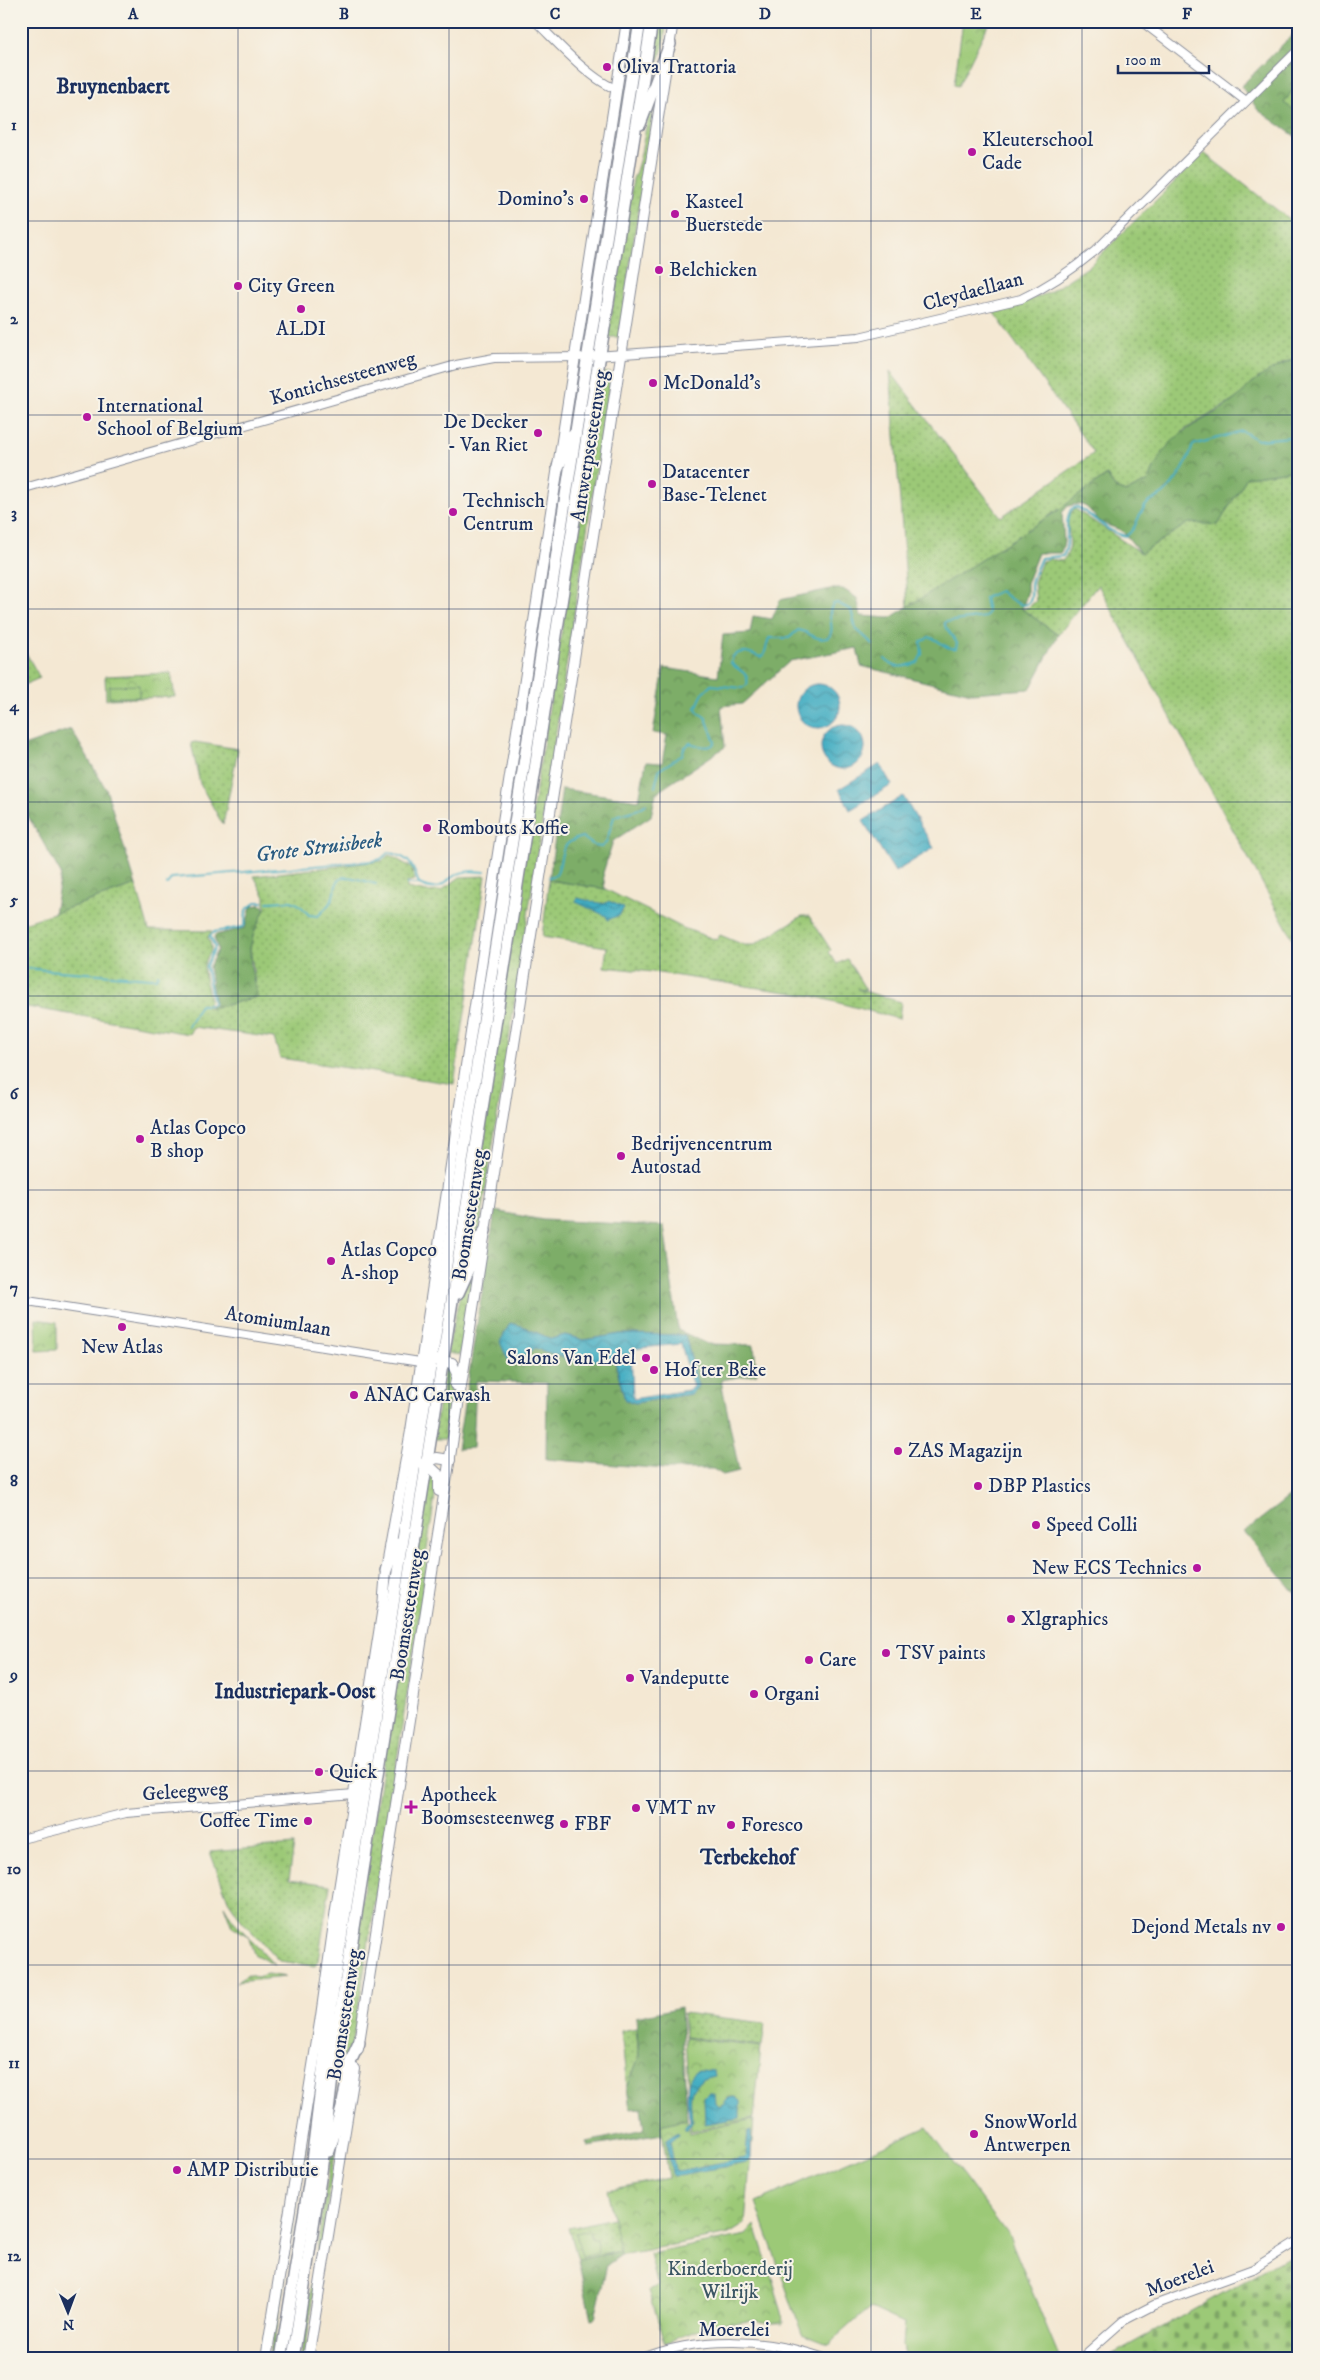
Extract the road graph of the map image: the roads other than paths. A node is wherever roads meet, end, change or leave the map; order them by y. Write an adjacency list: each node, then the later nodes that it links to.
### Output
1 (535, 21): 9 (street)
2 (627, 21): 9 (main road, Antwerpsesteenweg)
3 (640, 21): 14 (highway)
4 (652, 21): 11 (highway)
5 (673, 21): 7 (main road, Antwerpsesteenweg)
6 (1141, 21): 10 (street)
7 (670, 44): 11 (highway); 12 (main road, Antwerpsesteenweg)
8 (1299, 49): 10 (street, Cleydaellaan)
9 (617, 89): 13 (main road, Antwerpsesteenweg)
10 (1246, 101): 12 (street, Cleydaellaan)
11 (635, 132): 14 (highway)
12 (622, 355): 14 (street, Kontichsesteenweg); 19 (main road, Antwerpsesteenweg)
13 (575, 357): 14 (street, Kontichsesteenweg); 16 (main road, Antwerpsesteenweg); 17 (street, Kontichsesteenweg)
14 (594, 357): 15 (highway); 22 (highway)
15 (577, 427): 16 (highway); 23 (highway)
16 (558, 467): 18 (main road, Antwerpsesteenweg)
17 (21, 489)
18 (494, 873): 23 (main road, Boomsesteenweg)
19 (540, 876): 20 (main road, Boomsesteenweg)
20 (485, 1231): 22 (highway); 24 (main road, Boomsesteenweg)
21 (21, 1300): 23 (street, Atomiumlaan)
22 (450, 1308): 23 (highway)
23 (431, 1361): 24 (main road); 26 (highway); 27 (highway); 30 (main road, Boomsesteenweg)
24 (453, 1438): 25 (main road, Boomsesteenweg)
25 (450, 1460): 26 (main road); 28 (main road, Boomsesteenweg)
26 (426, 1463): 27 (main road); 28 (main road); 37 (highway)
27 (414, 1468): 29 (highway)
28 (441, 1513): 35 (main road, Boomsesteenweg)
29 (404, 1532): 30 (highway); 38 (highway)
30 (386, 1570): 31 (main road, Boomsesteenweg)
31 (354, 1794): 32 (street, Geleegweg); 33 (main road, Boomsesteenweg)
32 (21, 1839)
33 (336, 1909): 34 (main road, Boomsesteenweg); 36 (main road, Boomsesteenweg)
34 (322, 2016): 36 (main road, Boomsesteenweg); 38 (highway)
35 (359, 2044): 37 (highway); 43 (main road, Boomsesteenweg)
36 (309, 2088): 40 (main road, Boomsesteenweg)
37 (322, 2172): 42 (highway)
38 (300, 2235): 41 (highway)
39 (1299, 2240): 46 (street, Moerelei)
40 (266, 2359)
41 (281, 2359)
42 (293, 2359)
43 (308, 2359)
44 (640, 2359): 45 (street, Moerelei)
45 (828, 2359)
46 (1080, 2359)

